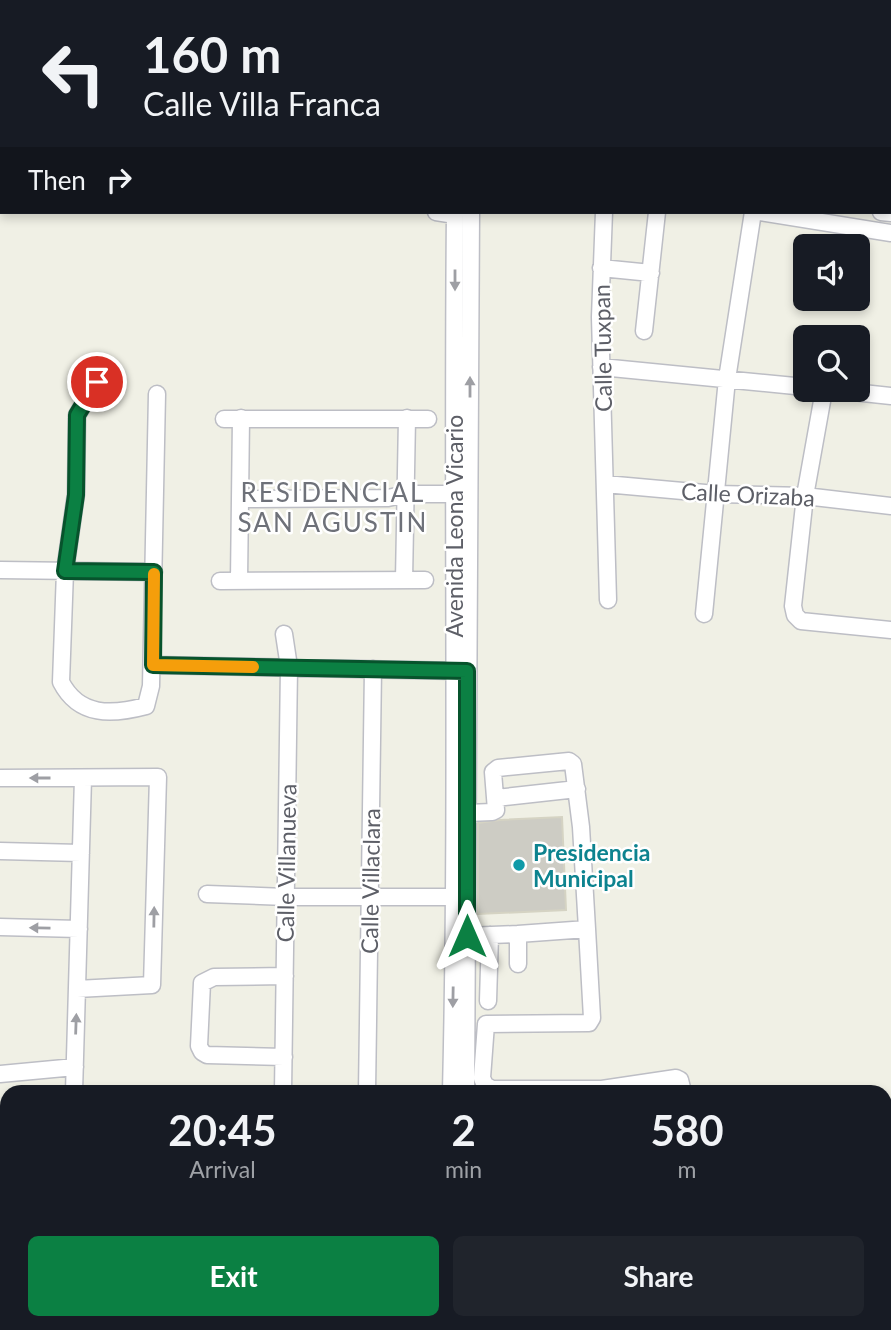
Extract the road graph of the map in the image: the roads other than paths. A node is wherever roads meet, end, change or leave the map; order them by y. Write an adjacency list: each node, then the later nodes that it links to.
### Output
1 (455, 214): 29 (street, Avenida Leona Vicario, one-way to 29)
2 (471, 214): 45 (street, Avenida Leona Vicario, one-way to 2)
3 (604, 214): 9 (street, Calle Tuxpan)
4 (657, 214): 10 (street)
5 (752, 214): 13 (street)
6 (784, 214): 7 (street)
7 (833, 218): 8 (street)
8 (891, 233)
9 (601, 268): 10 (street); 12 (street, Calle Tuxpan)
10 (651, 273): 11 (street)
11 (645, 331)
12 (601, 367): 13 (street); 24 (street, Calle Tuxpan)
13 (727, 379): 15 (street); 25 (street)
14 (97, 382): 32 (street)
15 (793, 386)
16 (157, 394): 33 (street)
17 (870, 394): 18 (street)
18 (891, 396)
19 (822, 402): 26 (street)
20 (241, 418): 21 (street); 22 (street); 28 (street)
21 (407, 418): 23 (street); 27 (street)
22 (223, 419)
23 (428, 419)
24 (605, 484): 25 (street, Calle Orizaba); 38 (street, Calle Tuxpan)
25 (716, 494): 26 (street, Calle Orizaba); 39 (street)
26 (805, 496): 30 (street, Calle Orizaba); 40 (street)
27 (406, 498): 28 (street); 29 (street); 34 (street)
28 (240, 499): 37 (street)
29 (453, 499): 45 (street, Avenida Leona Vicario)
30 (891, 506)
31 (0, 570): 32 (street)
32 (65, 571): 33 (street); 42 (street)
33 (154, 572): 42 (street)
34 (404, 580): 35 (street); 37 (street)
35 (425, 580)
36 (220, 581): 37 (street)
37 (239, 581)
38 (608, 600)
39 (704, 614)
40 (891, 630)
41 (285, 634): 43 (street, Calle Villanueva)
42 (153, 665): 43 (street)
43 (289, 667): 44 (street); 54 (street, Calle Villanueva)
44 (373, 669): 45 (street); 55 (street, Calle Villaclara)
45 (460, 671): 50 (street, Avenida Leona Vicario); 56 (street, Avenida Leona Vicario)
46 (0, 778): 47 (street, one-way to 46)
47 (83, 778): 52 (street); 65 (street, one-way to 47)
48 (577, 789): 49 (street); 49 (street); 59 (street)
49 (496, 798): 50 (street)
50 (467, 813): 56 (street, Avenida Leona Vicario)
51 (0, 851): 52 (street)
52 (81, 853): 58 (street)
53 (207, 894): 54 (street)
54 (286, 897): 55 (street); 64 (street, Calle Villanueva)
55 (370, 897): 56 (street); 72 (street, Calle Villaclara)
56 (461, 897): 62 (street, Avenida Leona Vicario); 73 (street, Avenida Leona Vicario, one-way to 73)
57 (0, 928): 58 (street, one-way to 57)
58 (79, 929): 65 (street)
59 (587, 929): 60 (street); 75 (street)
60 (518, 934): 61 (street); 63 (street)
61 (489, 935): 62 (street); 66 (street)
62 (467, 936): 74 (street, Avenida Leona Vicario)
63 (517, 964)
64 (285, 976): 67 (street, Calle Villanueva); 67 (street)
65 (77, 989): 68 (street, one-way to 65)
66 (488, 1001)
67 (284, 1057): 71 (street, Calle Villanueva)
68 (75, 1067): 69 (street); 70 (street)
69 (0, 1074)
70 (75, 1085)
71 (283, 1085)
72 (367, 1085)
73 (450, 1085)
74 (466, 1085)
75 (485, 1085)
76 (633, 1085): 77 (street)
77 (681, 1085)

